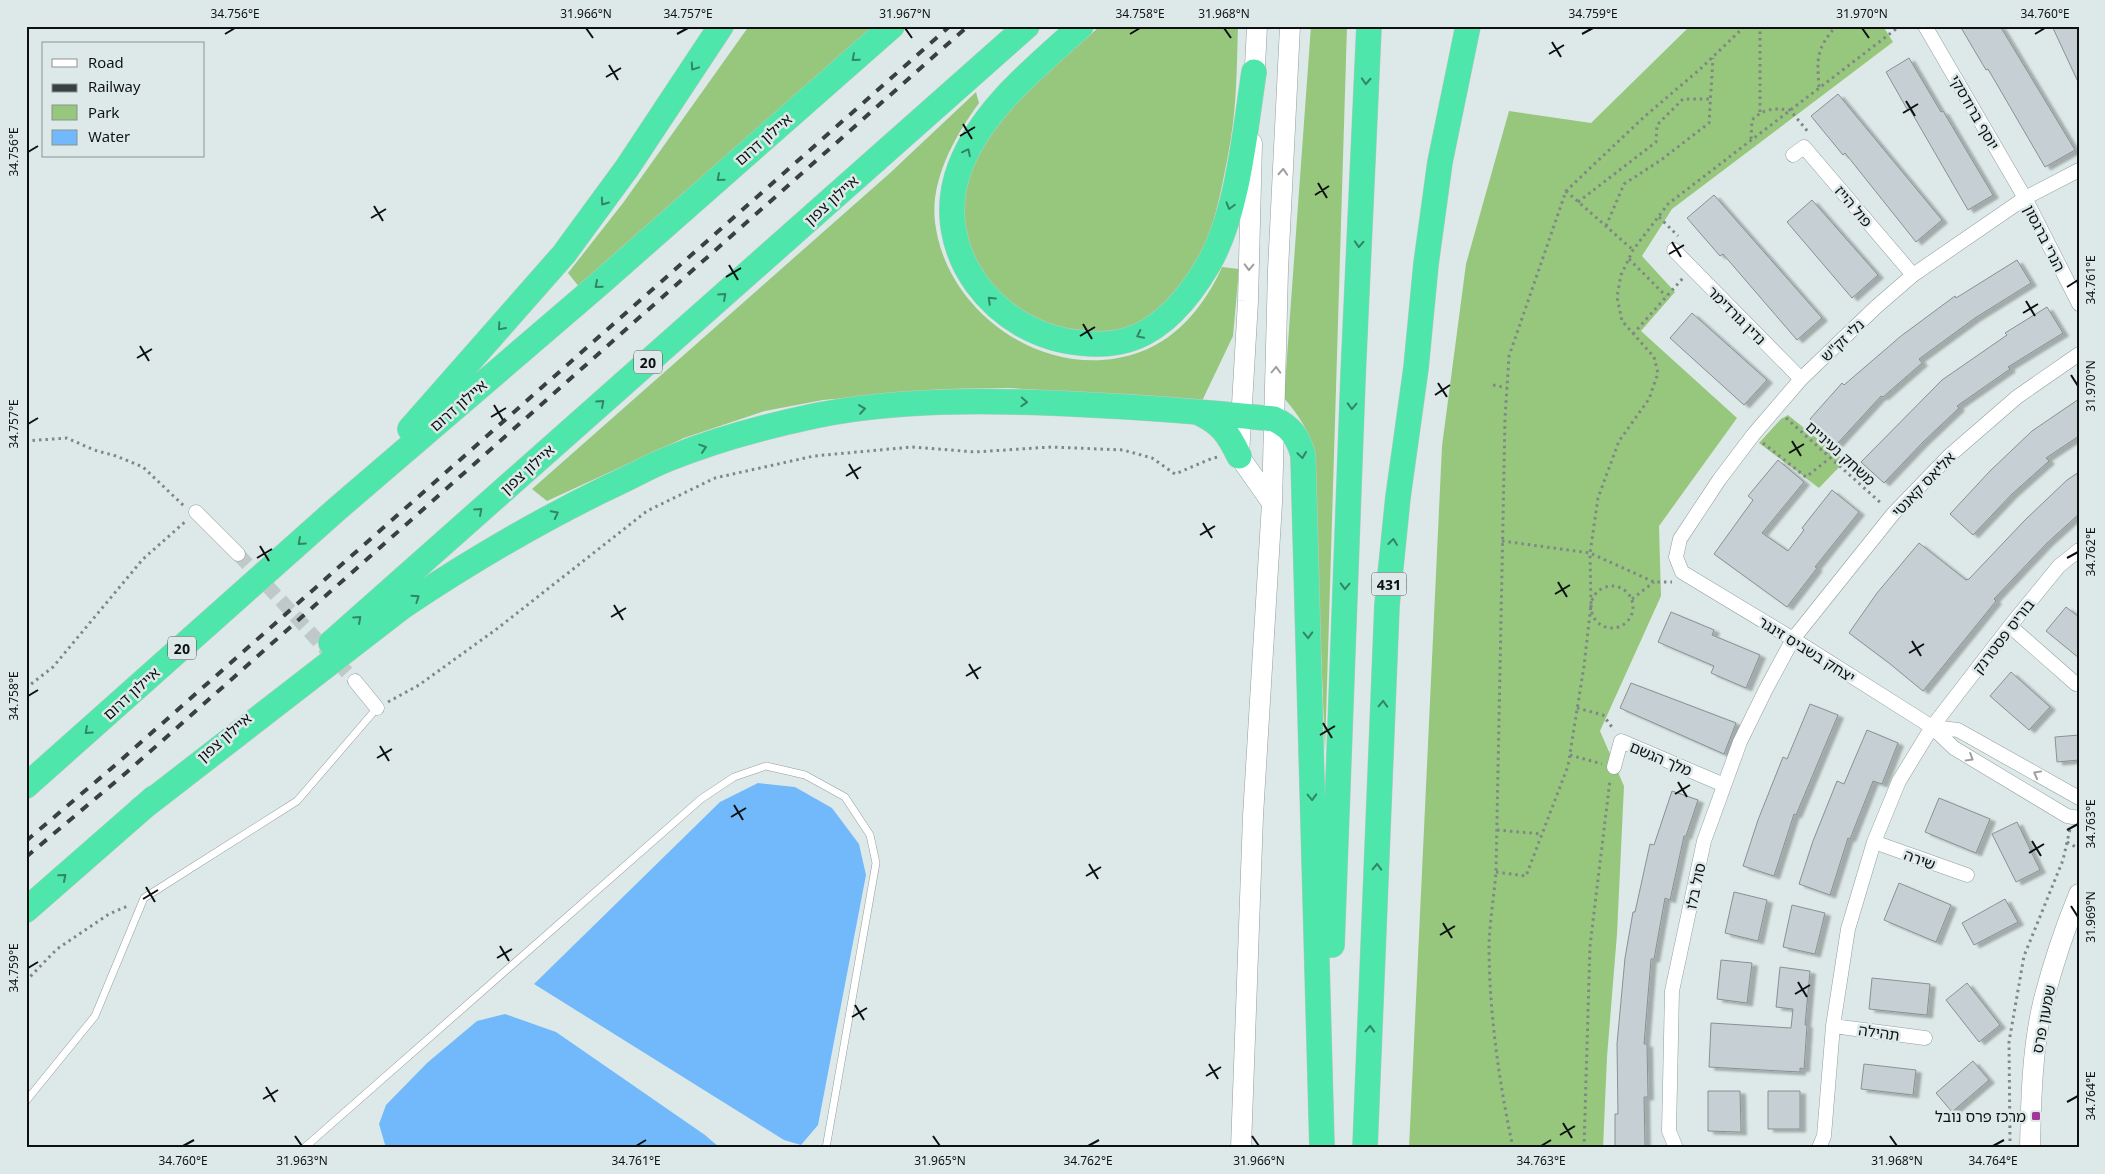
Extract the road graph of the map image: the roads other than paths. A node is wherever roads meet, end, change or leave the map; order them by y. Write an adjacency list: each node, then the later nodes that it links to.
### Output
1 (721, 26): 24 (highway, one-way to 24)
2 (892, 26): 24 (highway, איילון דרום / 20, one-way to 24)
3 (1027, 26): 39 (highway, איילון צפון / 20, one-way to 3)
4 (1081, 26): 10 (highway, one-way to 4)
5 (1257, 26): 10 (street)
6 (1290, 26): 21 (street, one-way to 6)
7 (1369, 26): 51 (highway, one-way to 51)
8 (1468, 26): 52 (highway, 431, one-way to 8)
9 (1925, 26): 13 (street, יוסף ברודסקי)
10 (1254, 72): 20 (street, one-way to 20)
11 (1798, 151): 15 (street, פול הייז)
12 (2079, 170): 13 (street, נלי זק"ש)
13 (2025, 198): 15 (street, נלי זק"ש); 16 (street, הנרי ברגסון)
14 (1674, 250): 18 (street, נדין גורדימר)
15 (1914, 275): 18 (street, נלי זק"ש)
16 (2079, 304)
17 (2079, 354): 30 (street, אליאס קאנטי)
18 (1801, 379): 28 (street, נלי זק"ש)
19 (1195, 411): 20 (highway); 22 (highway); 39 (highway, one-way to 19)
20 (1241, 415): 21 (highway); 22 (street)
21 (1274, 418): 23 (street); 51 (highway, one-way to 51)
22 (1239, 456): 23 (street)
23 (1272, 503): 50 (street)
24 (337, 509): 37 (highway, איילון דרום / 20, one-way to 37)
25 (196, 512): 27 (street)
26 (2079, 550): 29 (street, בוריס פסטרנק)
27 (238, 554)
28 (1682, 572): 30 (street, יצחק בשביס זינגר)
29 (2010, 626): 32 (street); 34 (street, בוריס פסטרנק)
30 (1793, 639): 34 (street, יצחק בשביס זינגר); 36 (street, סול בלו)
31 (355, 681): 33 (street)
32 (2076, 684)
33 (377, 708): 47 (lane)
34 (1932, 727): 38 (street, יצחק בשביס זינגר, one-way to 34); 40 (street, יצחק בשביס זינגר, one-way to 40); 41 (street)
35 (1614, 767): 36 (street, מלך הגשם)
36 (1724, 785): 53 (street, סול בלו)
37 (26, 786)
38 (2079, 798)
39 (141, 809): 44 (highway, איילון צפון / 20, one-way to 39)
40 (2079, 818)
41 (1874, 842): 42 (street, שירה); 45 (street)
42 (1966, 875)
43 (2079, 894): 55 (street, שמעון פרס)
44 (26, 910)
45 (1833, 1026): 46 (street, תהילה); 54 (street)
46 (1925, 1038)
47 (26, 1102)
48 (304, 1148): 49 (lane)
49 (826, 1148)
50 (1240, 1148)
51 (1323, 1148)
52 (1367, 1148)
53 (1676, 1148)
54 (1819, 1148)
55 (2030, 1148)

